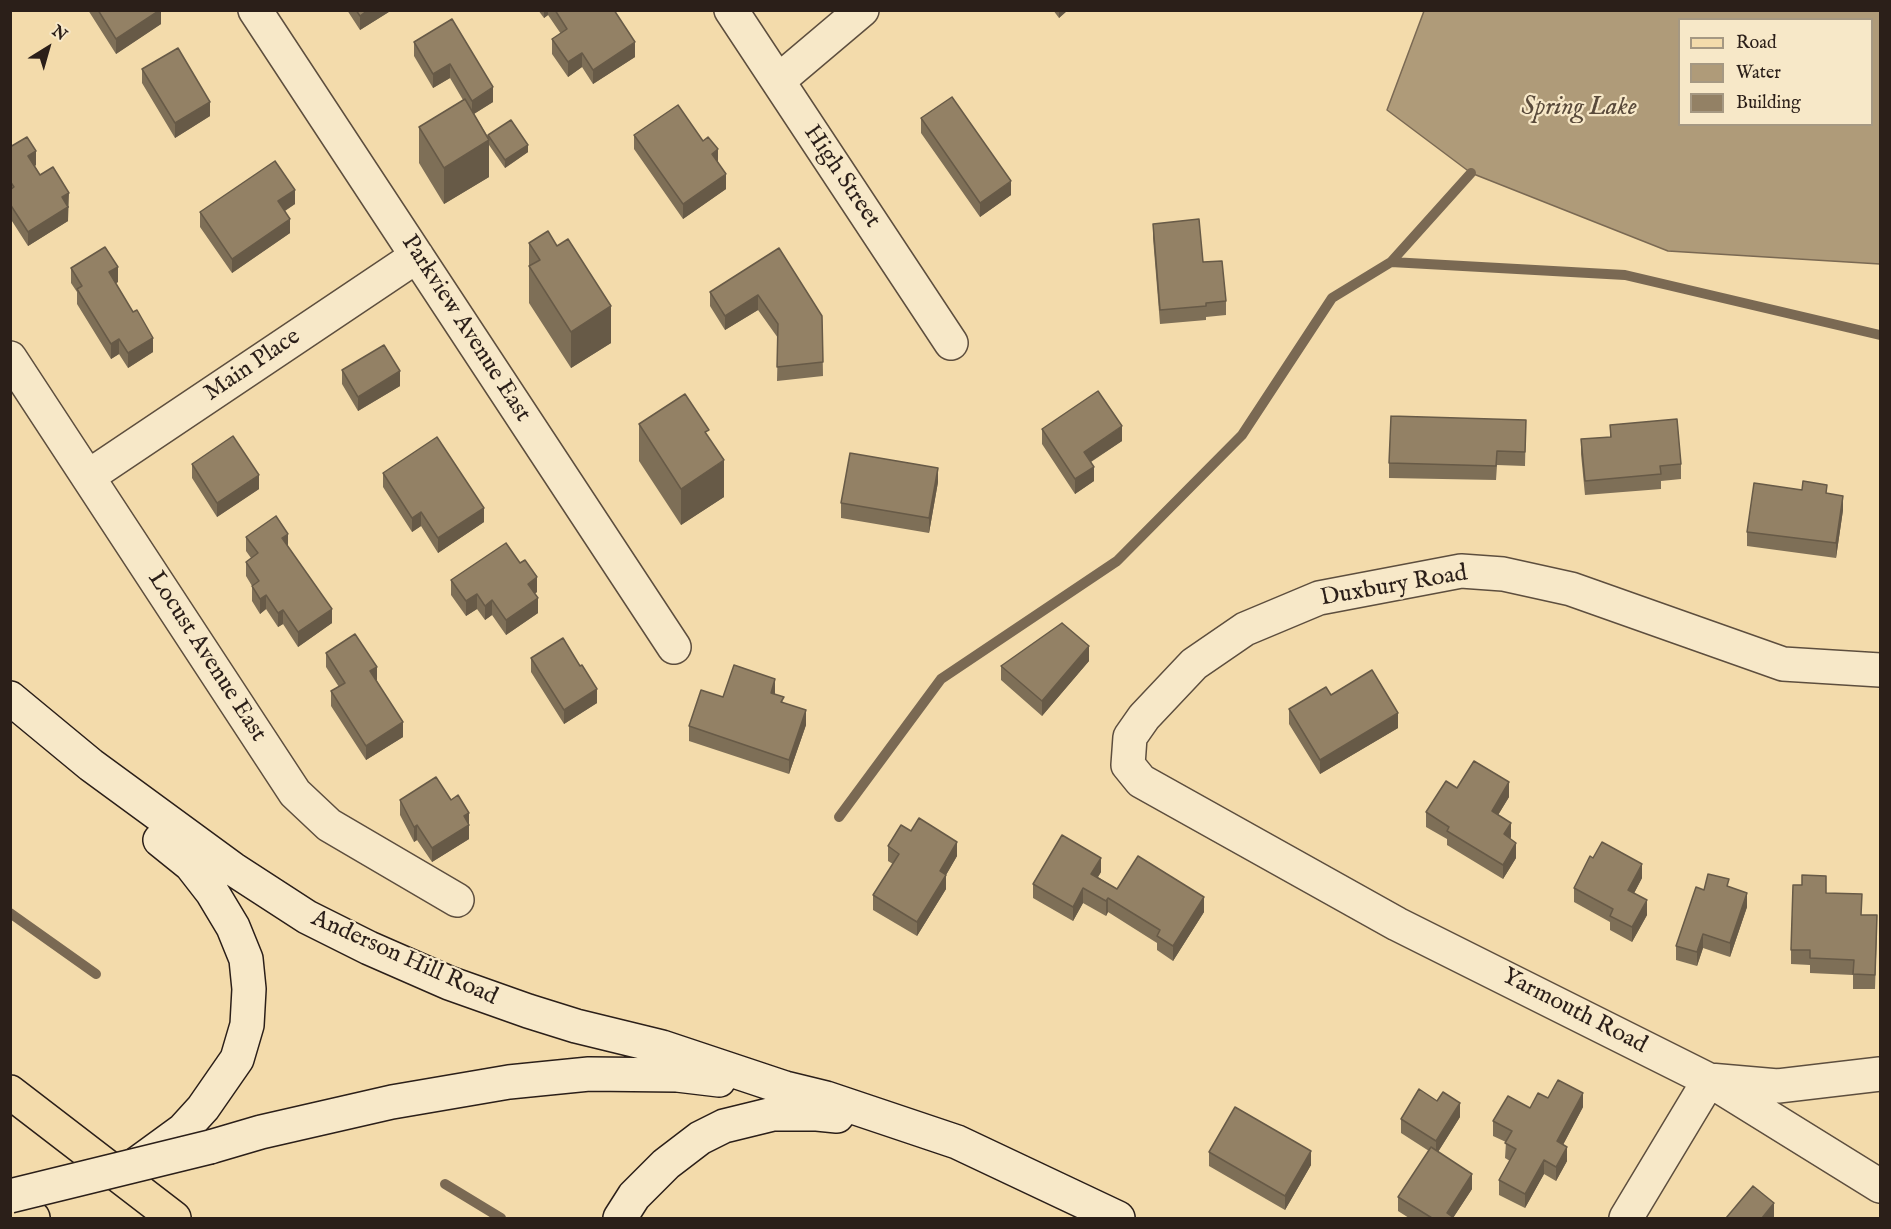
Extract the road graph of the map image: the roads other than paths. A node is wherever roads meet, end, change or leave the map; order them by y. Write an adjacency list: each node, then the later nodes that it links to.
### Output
1 (255, 10): 5 (street, Parkview Avenue East)
2 (731, 10): 4 (street, High Street)
3 (862, 10): 4 (street)
4 (778, 81): 6 (street, High Street)
5 (417, 256): 8 (street, Main Place); 9 (street, Parkview Avenue East)
6 (951, 344)
7 (10, 358): 8 (street, Locust Avenue East)
8 (88, 476): 13 (street, Locust Avenue East)
9 (674, 647)
10 (1881, 670): 12 (street, Duxbury Road)
11 (10, 699): 17 (street, Anderson Hill Road); 21 (street)
12 (1262, 849): 15 (street, Yarmouth Road)
13 (457, 900)
14 (1881, 1074): 15 (street)
15 (1709, 1080): 22 (street, Yarmouth Road); 28 (street)
16 (10, 1087): 19 (main road)
17 (785, 1088): 20 (street, Anderson Hill Road); 21 (street, Anderson Hill Road)
18 (10, 1092): 19 (main road)
19 (36, 1112): 25 (main road)
20 (903, 1124): 26 (street); 27 (street, Anderson Hill Road)
21 (196, 1139): 23 (street, Anderson Hill Road, bridge)
22 (1881, 1186)
23 (10, 1198): 24 (main road)
24 (33, 1218)
25 (174, 1218)
26 (620, 1218)
27 (1118, 1218)
28 (1626, 1218)

